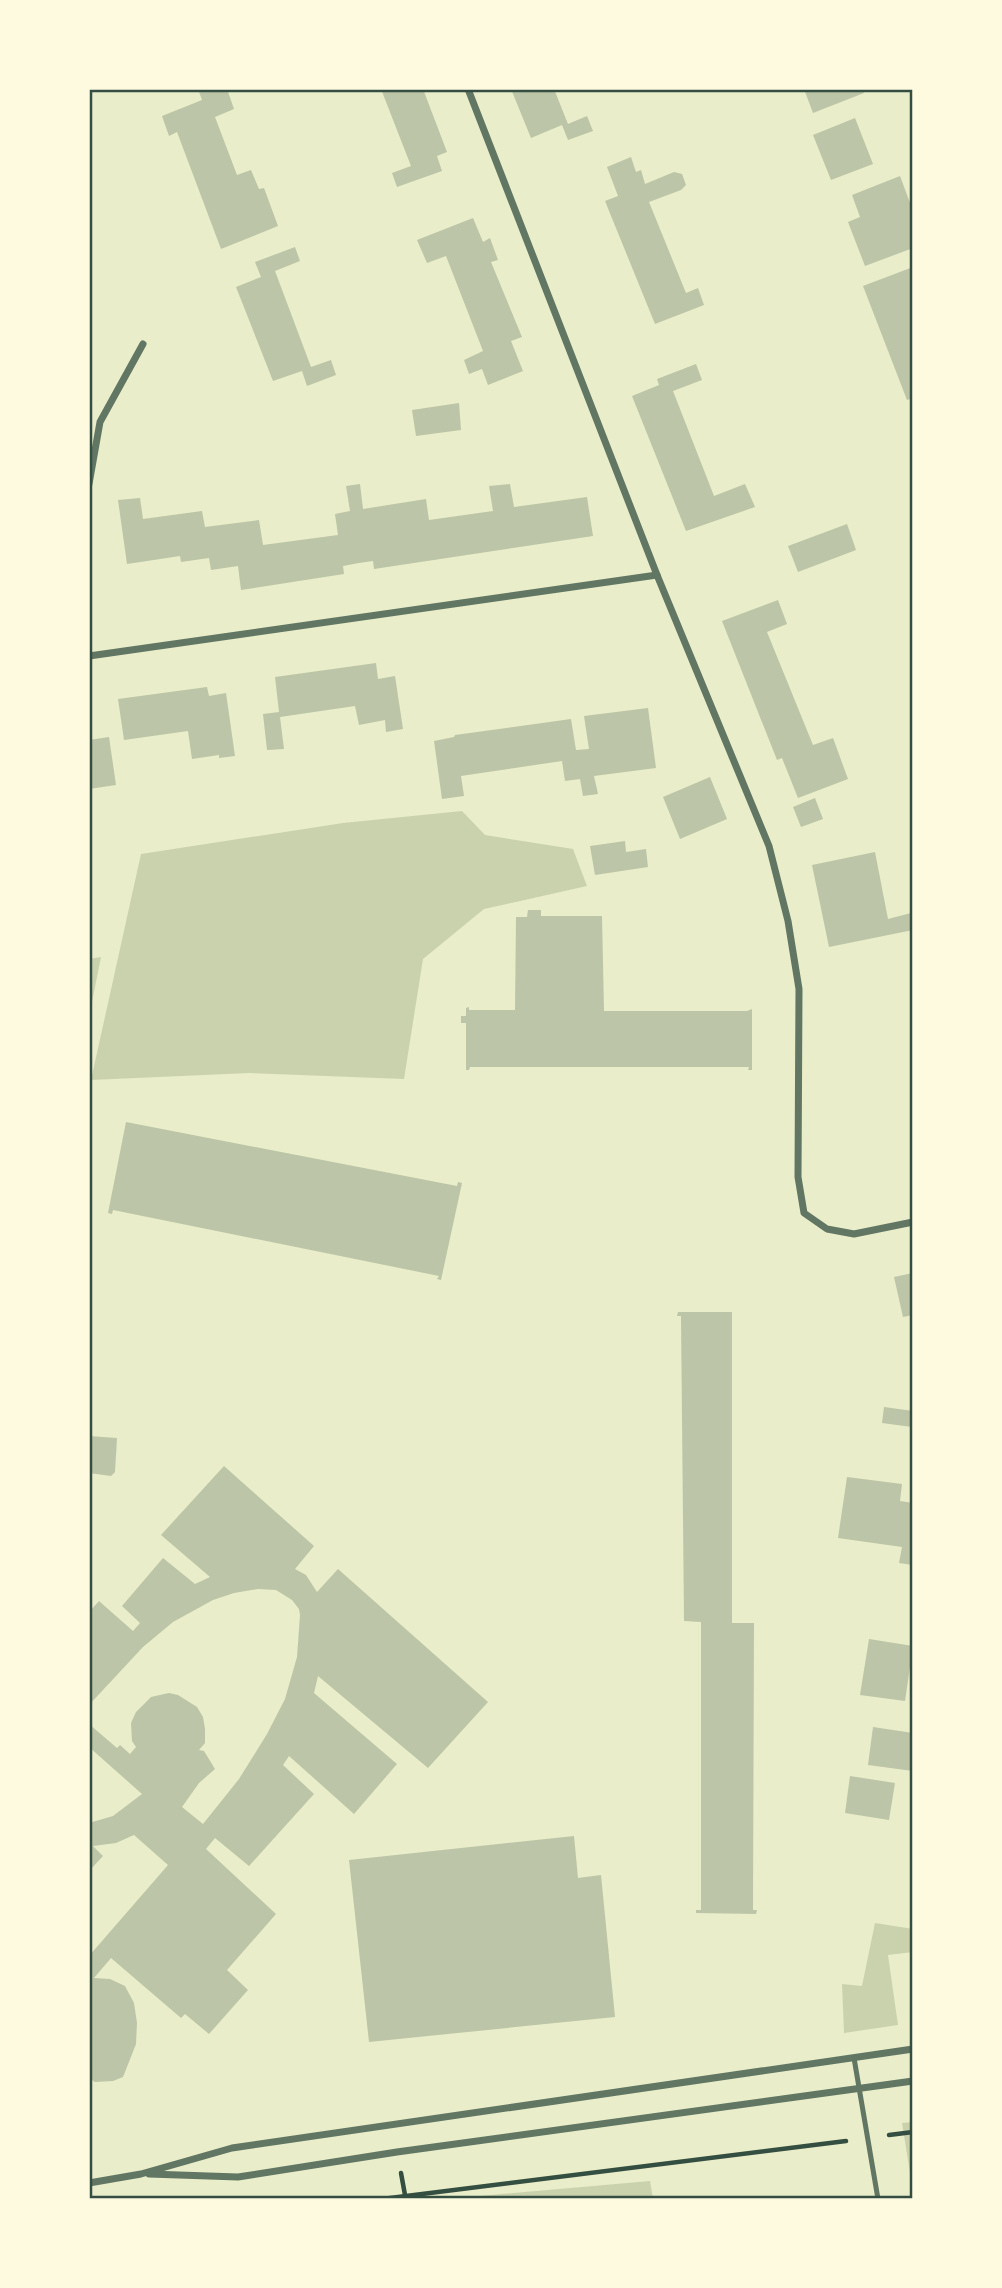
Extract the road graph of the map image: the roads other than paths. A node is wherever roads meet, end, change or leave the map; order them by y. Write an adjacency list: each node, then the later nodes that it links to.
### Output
1 (468, 89): 4 (street)
2 (143, 344): 3 (street)
3 (89, 484)
4 (657, 576): 5 (street); 6 (street)
5 (89, 656)
6 (913, 1222)
7 (913, 2049): 8 (street)
8 (854, 2058): 10 (lane); 11 (street)
9 (913, 2081): 10 (street)
10 (860, 2089): 11 (street); 13 (lane)
11 (141, 2174): 12 (street)
12 (89, 2183)
13 (878, 2199)

